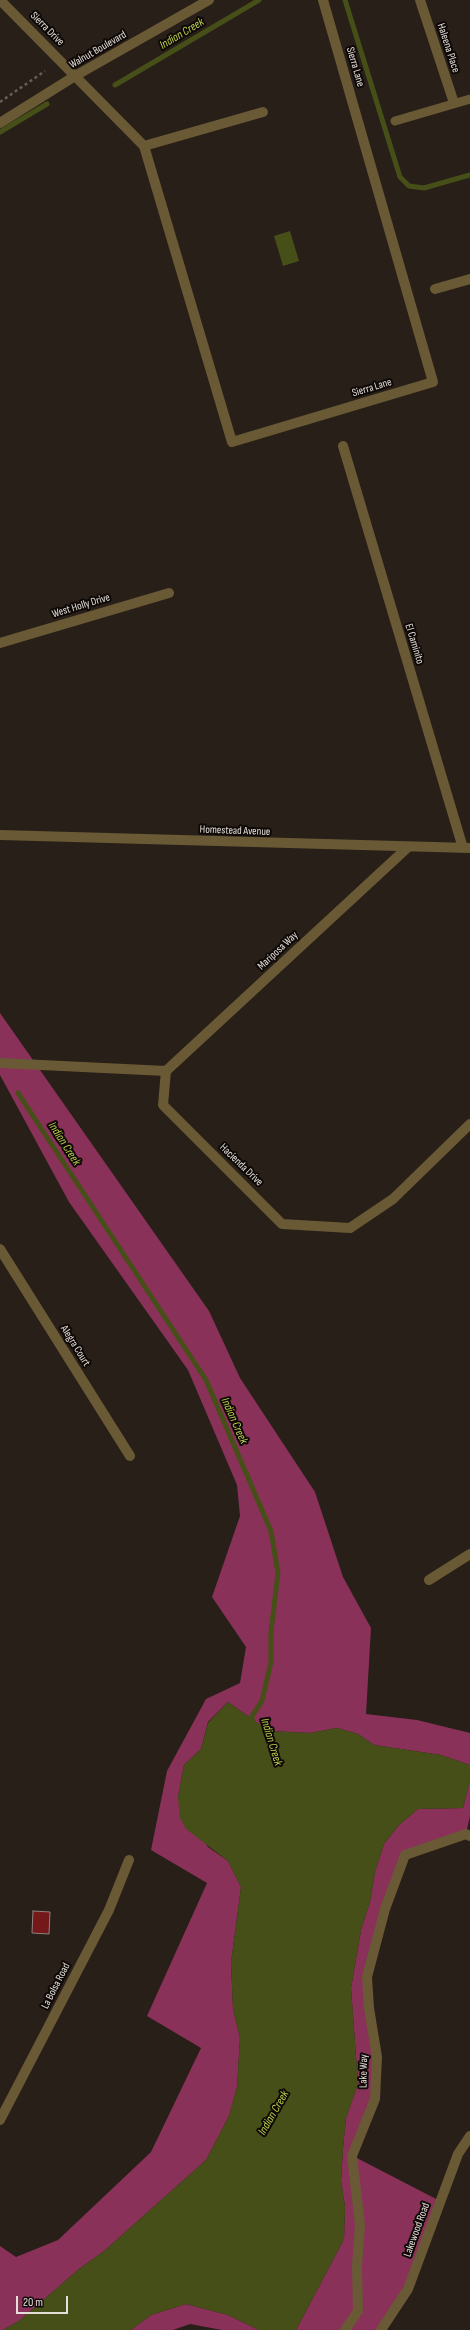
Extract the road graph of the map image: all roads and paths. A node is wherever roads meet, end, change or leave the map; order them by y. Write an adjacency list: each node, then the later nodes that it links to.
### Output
1 (0, 0): 6 (street, Sierra Drive)
2 (209, 0): 6 (street, Walnut Boulevard)
3 (323, 0): 13 (street, Sierra Lane)
4 (420, 0): 9 (street, Haleena Place)
5 (45, 71): 8 (path)
6 (76, 76): 12 (street, Walnut Boulevard); 13 (street, Sierra Lane)
7 (470, 99): 9 (lane)
8 (0, 102)
9 (454, 104): 11 (lane)
10 (263, 112): 13 (street)
11 (395, 121)
12 (0, 123)
13 (144, 146)
14 (470, 280): 15 (street)
15 (435, 290)
16 (343, 446): 21 (street, El Caminito)
17 (169, 593): 18 (street, West Holly Drive)
18 (0, 643)
19 (0, 836): 20 (street, Homestead Avenue)
20 (407, 848): 21 (street, Homestead Avenue); 23 (street, Mariposa Way)
21 (467, 848)
22 (0, 1063): 23 (street)
23 (166, 1071): 24 (street, Hacienda Drive)
24 (470, 1124)
25 (0, 1249): 26 (street, Alegra Court)
26 (130, 1456)
27 (470, 1554): 28 (street)
28 (429, 1580)
29 (470, 1836): 33 (street, Lake Way)
30 (128, 1860): 31 (street, La Bolsa Road)
31 (0, 2120)
32 (470, 2136): 34 (street, Lakewood Road)
33 (345, 2330)
34 (381, 2330)

